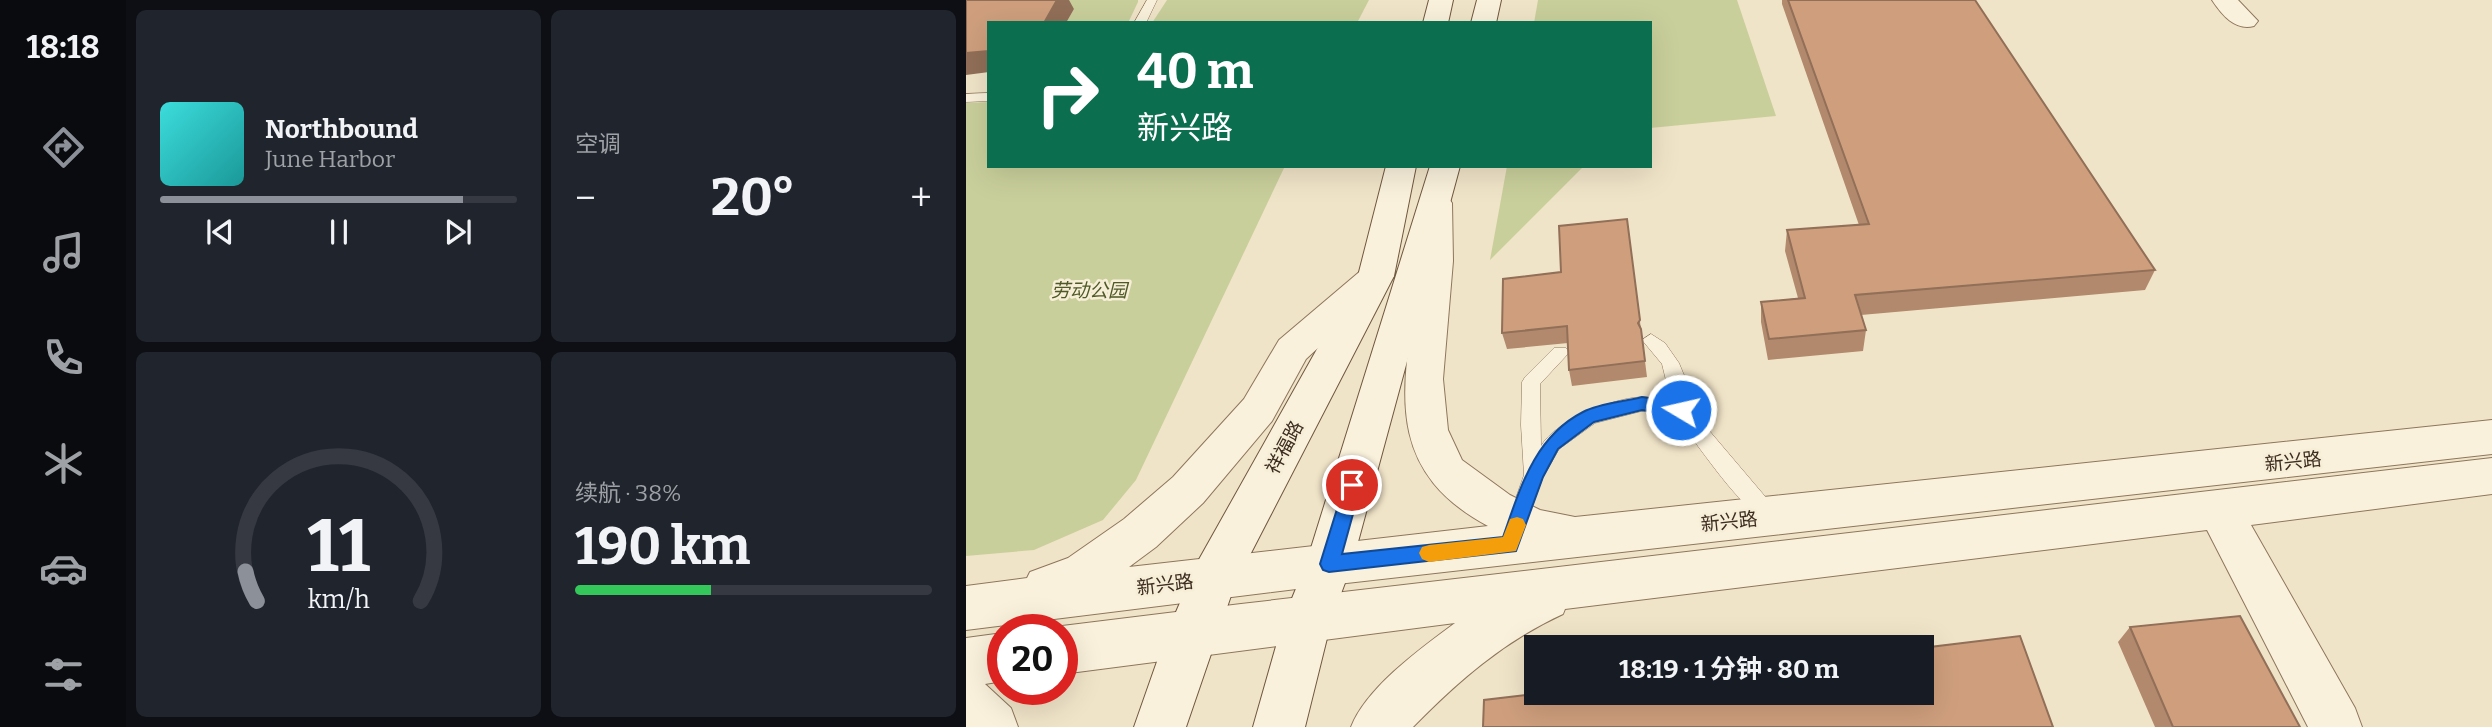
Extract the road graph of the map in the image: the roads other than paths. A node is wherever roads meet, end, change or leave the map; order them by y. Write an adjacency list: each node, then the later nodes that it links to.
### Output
1 (1153, 0): 5 (lane)
2 (1441, 0): 6 (street)
3 (1489, 0): 7 (street)
4 (2224, 0): 8 (street)
5 (1141, 21)
6 (1436, 21)
7 (1484, 21)
8 (2245, 21)
9 (987, 97): 10 (lane)
10 (966, 98)
11 (1401, 168): 13 (street, 祥福路)
12 (1440, 181): 22 (street); 23 (street)
13 (1376, 276): 24 (street, 祥福路); 26 (street)
14 (1651, 340): 16 (lane)
15 (1560, 352): 18 (lane)
16 (1681, 410): 18 (lane); 21 (lane)
17 (2492, 437): 21 (street, 新兴路)
18 (1534, 475): 22 (lane)
19 (2492, 476): 20 (street, 新兴路)
20 (2220, 511): 25 (street, 新兴路); 37 (street)
21 (1772, 516): 22 (street, 新兴路)
22 (1514, 533): 23 (street, 新兴路)
23 (1329, 564): 24 (street, 新兴路); 27 (street)
24 (1214, 578): 26 (street, 新兴路); 28 (street, 祥福路)
25 (1600, 583): 27 (street, 新兴路); 36 (street)
26 (986, 606)
27 (1308, 618): 28 (street, 新兴路); 35 (street)
28 (1192, 633): 29 (street, 新兴路); 34 (street, 祥福路)
29 (1078, 648)
30 (987, 659): 31 (street)
31 (966, 662)
32 (966, 701): 33 (street)
33 (992, 727)
34 (1160, 727)
35 (1279, 727)
36 (1377, 727)
37 (2336, 727)

